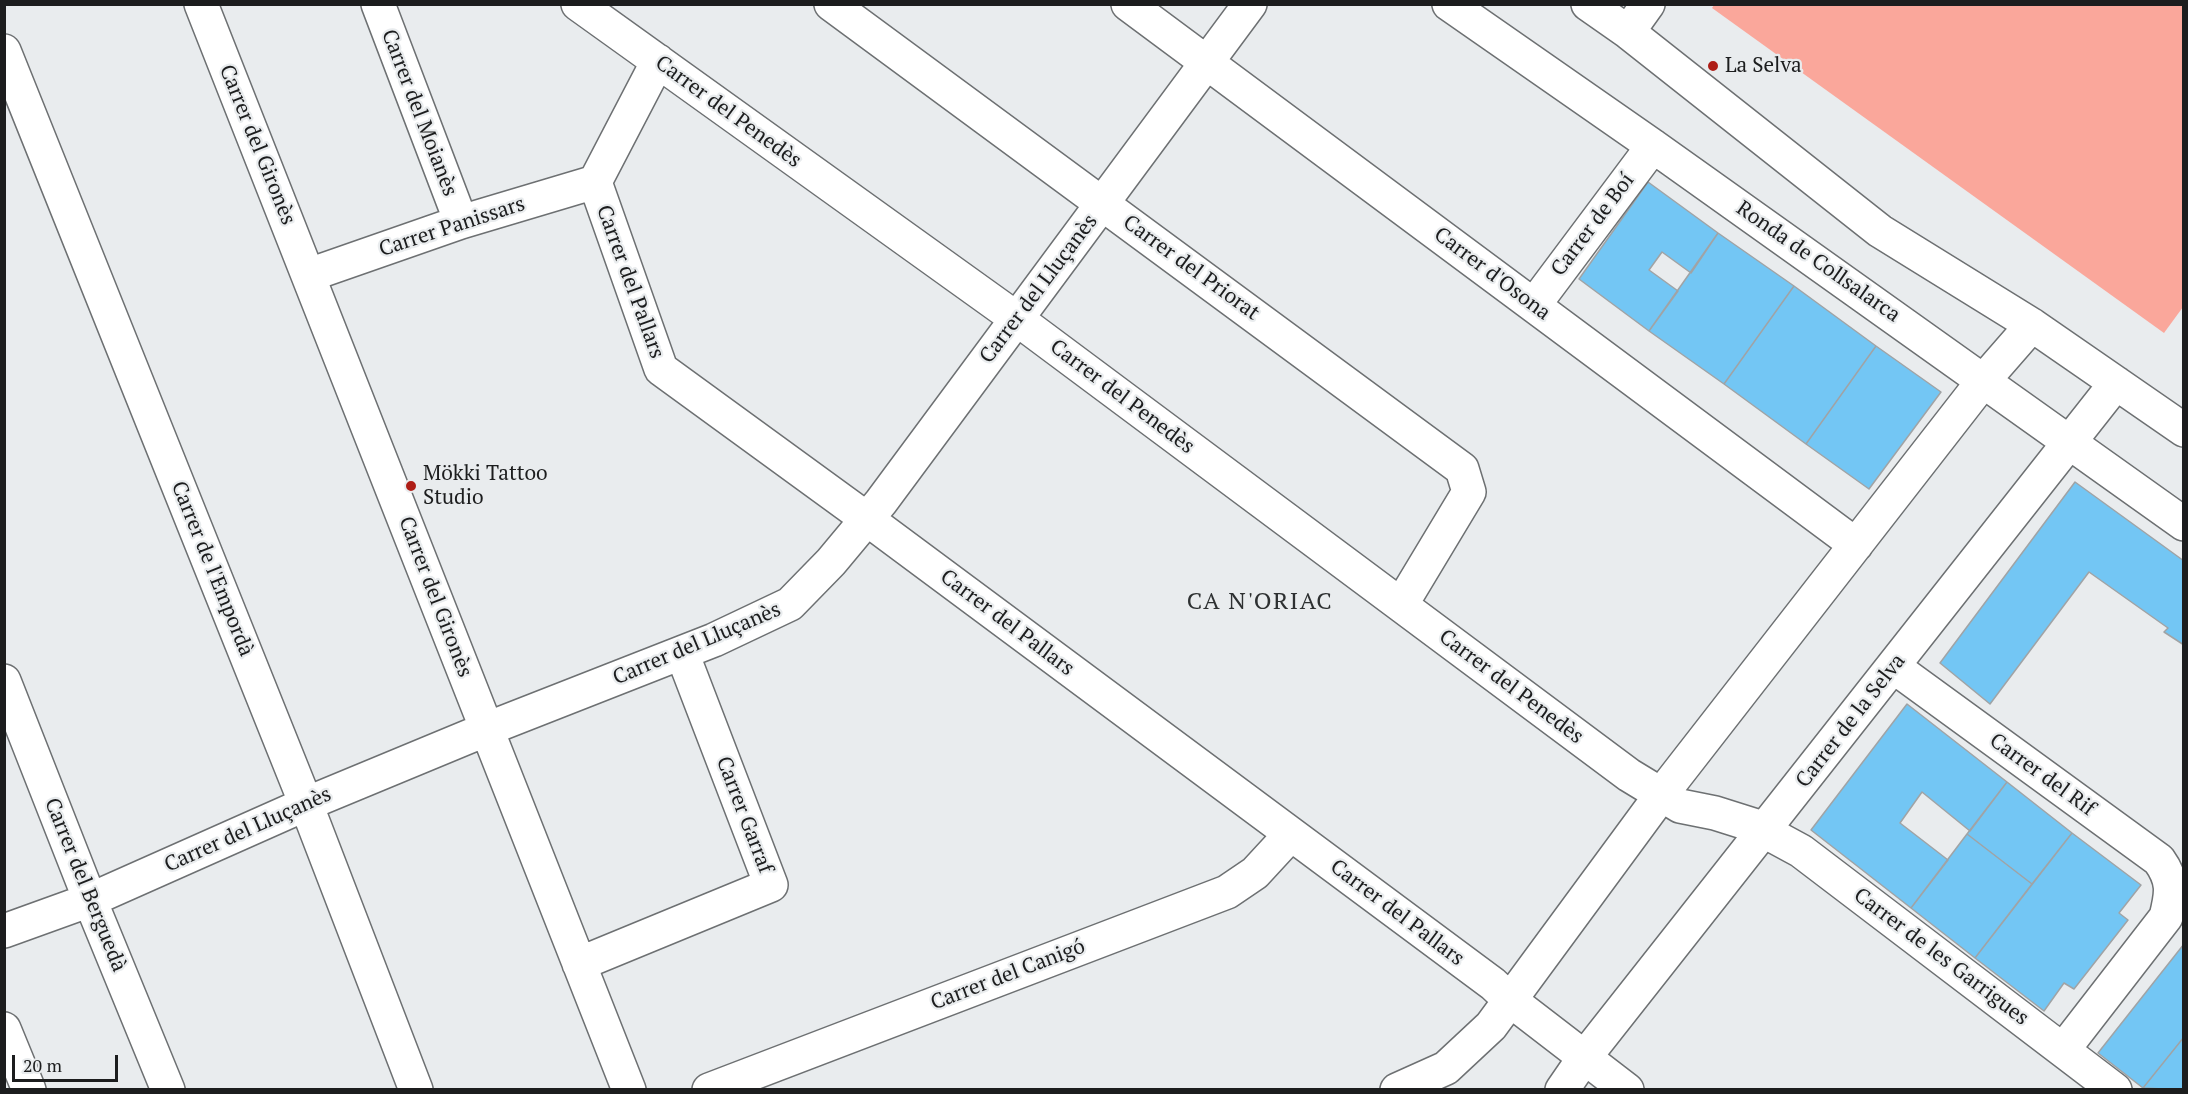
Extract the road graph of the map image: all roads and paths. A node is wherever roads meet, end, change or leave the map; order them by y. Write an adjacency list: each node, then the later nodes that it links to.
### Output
1 (201, 4): 18 (street, Carrer del Gironès)
2 (378, 4): 17 (street, Carrer del Moianès)
3 (578, 4): 12 (street, Carrer del Penedès)
4 (831, 4): 16 (street, Carrer del Priorat)
5 (1128, 4): 13 (street, Carrer d'Osona)
6 (1250, 4): 13 (street, Carrer del Lluçanès)
7 (1449, 4): 14 (street, Ronda de Collsalarca)
8 (1588, 4): 10 (street)
9 (1648, 4): 10 (street)
10 (1628, 33): 21 (street)
11 (4, 51): 35 (street, Carrer de l'Empordà)
12 (658, 62): 15 (street); 20 (street, Carrer del Penedès)
13 (1207, 62): 16 (street, Carrer del Lluçanès); 19 (street, Carrer d'Osona)
14 (1653, 146): 19 (street, Carrer de Boí); 22 (street, Ronda de Collsalarca)
15 (595, 182): 17 (street, Carrer Panissars); 26 (street, Carrer del Pallars)
16 (1103, 203): 20 (street, Carrer del Lluçanès); 29 (street, Carrer del Priorat)
17 (461, 222): 18 (street, Carrer Panissars)
18 (309, 274): 33 (street, Carrer del Gironès)
19 (1534, 305): 28 (street, Carrer d'Osona)
20 (1017, 319): 26 (street, Carrer del Lluçanès); 29 (street, Carrer del Penedès)
21 (2032, 325): 22 (street); 23 (street)
22 (1984, 381): 25 (street, Ronda de Collsalarca); 28 (street)
23 (2116, 383): 24 (street); 25 (street, Carrer de la Selva)
24 (2184, 430)
25 (2070, 443): 27 (street, Ronda de Collsalarca); 31 (street, Carrer de la Selva)
26 (867, 519): 30 (street, Carrer del Lluçanès); 37 (street, Carrer del Pallars)
27 (2184, 524)
28 (1856, 545): 34 (street)
29 (1401, 605): 34 (street, Carrer del Penedès)
30 (682, 653): 33 (street, Carrer del Lluçanès); 40 (street, Carrer Garraf)
31 (1894, 667): 36 (street, Carrer de la Selva); 43 (street, Carrer del Rif)
32 (4, 681): 38 (street, Carrer del Berguedà)
33 (487, 729): 35 (street, Carrer del Lluçanès); 40 (street, Carrer del Gironès)
34 (1661, 795): 36 (street, Carrer del Penedès); 41 (street)
35 (306, 804): 38 (street, Carrer del Lluçanès); 47 (street, Carrer de l'Empordà)
36 (1764, 831): 43 (street, Carrer de les Garrigues); 44 (street, Carrer de la Selva)
37 (1291, 834): 41 (street, Carrer del Pallars); 49 (street, Carrer del Canigó)
38 (90, 900): 39 (street, Carrer del Lluçanès); 46 (street, Carrer del Berguedà)
39 (4, 931)
40 (579, 964): 48 (street, Carrer del Gironès)
41 (1510, 999): 44 (street, Carrer del Pallars); 50 (street)
42 (4, 1029): 45 (street)
43 (2063, 1050): 53 (street, Carrer de les Garrigues)
44 (1584, 1058): 51 (street, Carrer de la Selva); 52 (street, Carrer del Pallars)
45 (29, 1089)
46 (168, 1089)
47 (416, 1089)
48 (629, 1089)
49 (709, 1089)
50 (1397, 1089)
51 (1562, 1089)
52 (1627, 1089)
53 (2115, 1089)

